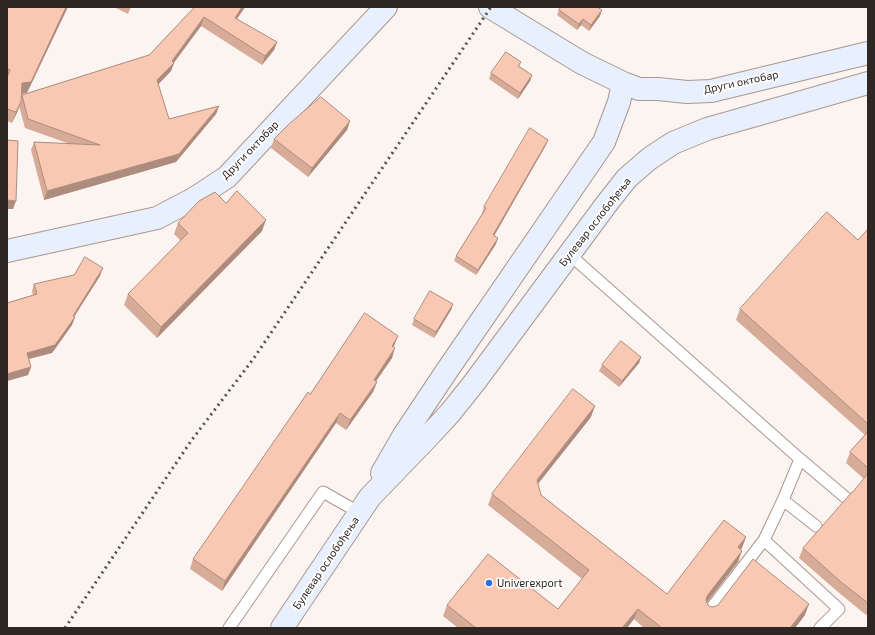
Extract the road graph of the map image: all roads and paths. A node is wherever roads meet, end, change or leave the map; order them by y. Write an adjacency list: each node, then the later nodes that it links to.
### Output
1 (386, 7): 6 (street, Други октобар)
2 (490, 7): 4 (street, Други октобар)
3 (868, 53): 4 (street, Други октобар)
4 (623, 83): 8 (street, Булевар ослобођења)
5 (868, 84): 7 (street, Булевар ослобођења)
6 (7, 251)
7 (569, 254): 9 (street, Булевар ослобођења); 11 (lane)
8 (442, 378): 9 (street); 10 (street, Булевар ослобођења); 14 (street, Булевар ослобођења)
9 (477, 378): 10 (street, Булевар ослобођења)
10 (425, 440): 14 (street, Булевар ослобођења)
11 (800, 459): 12 (lane); 13 (lane)
12 (846, 497)
13 (783, 500): 15 (lane); 16 (lane)
14 (365, 505): 18 (lane); 19 (street, Булевар ослобођења)
15 (816, 526)
16 (764, 540): 17 (lane); 20 (lane)
17 (709, 611)
18 (229, 628)
19 (282, 628)
20 (820, 628)

